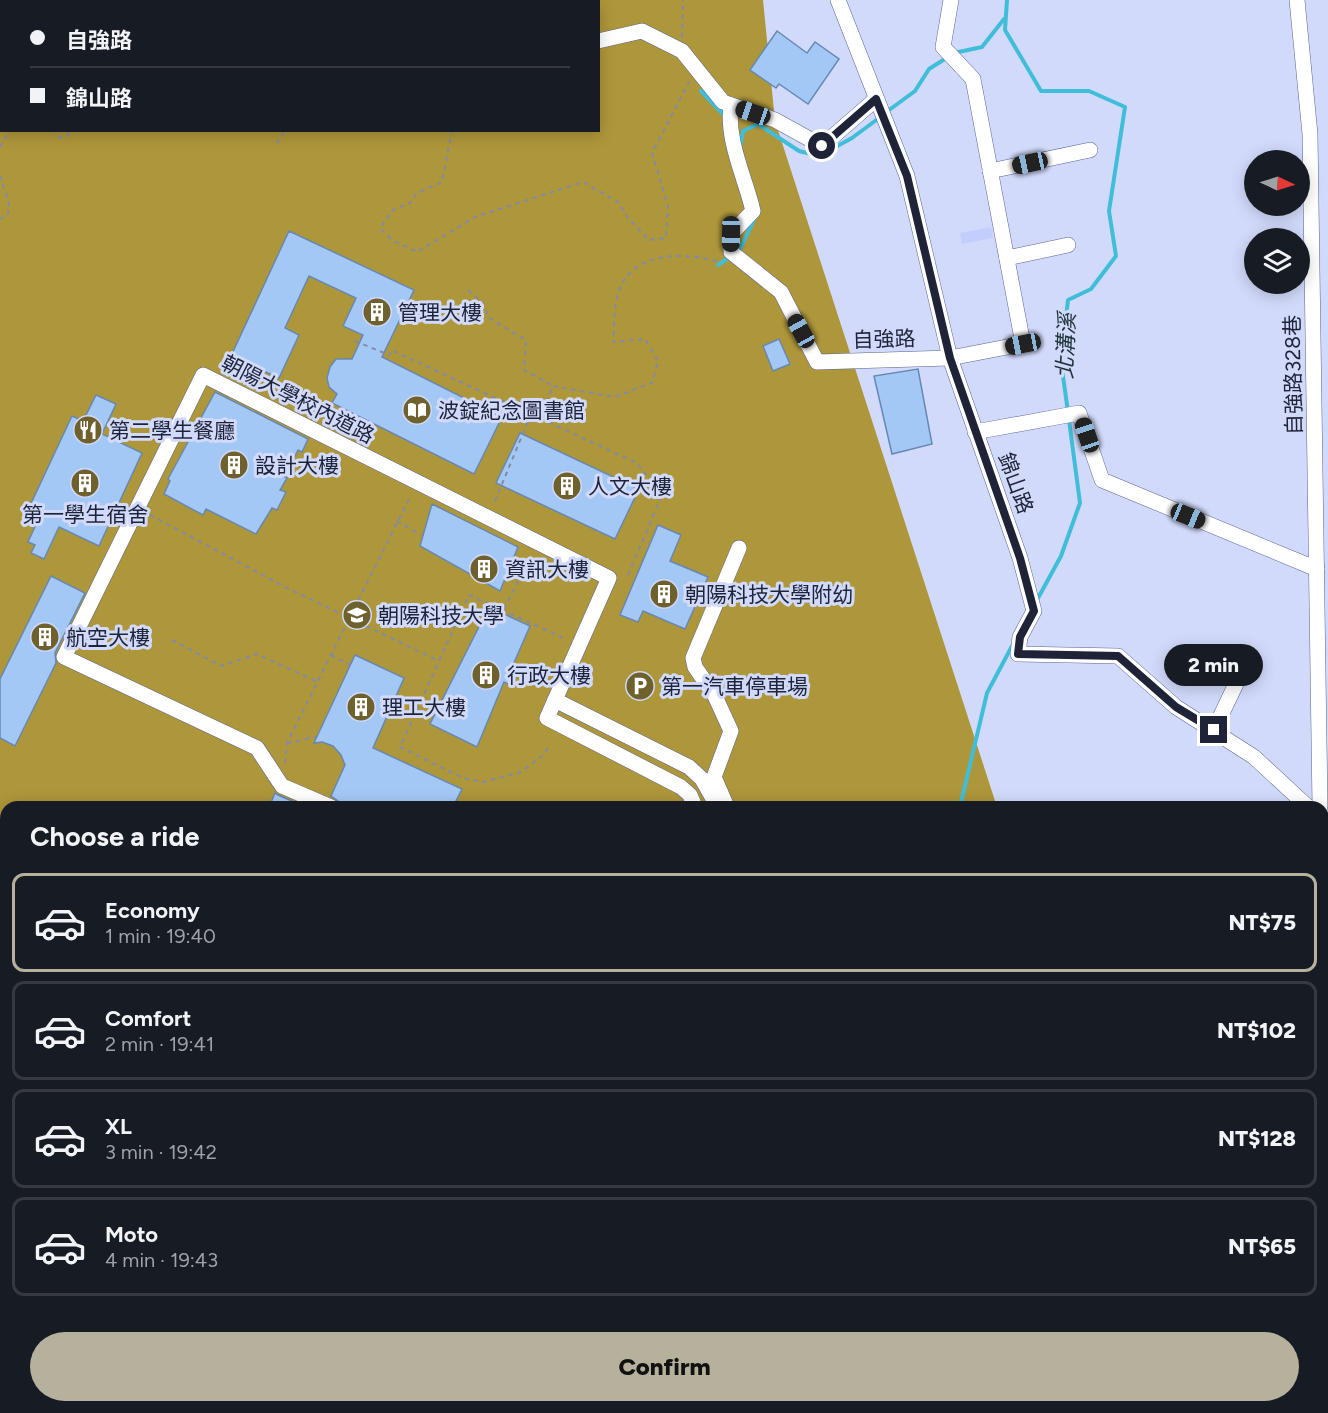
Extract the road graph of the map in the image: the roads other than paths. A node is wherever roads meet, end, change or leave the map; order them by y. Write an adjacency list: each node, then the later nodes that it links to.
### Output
1 (838, 0): 5 (street, 錦山路)
2 (951, 0): 8 (street, 自強路)
3 (1297, 0): 14 (street, 自強路328巷)
4 (600, 41): 6 (street)
5 (876, 99): 6 (street); 11 (street, 錦山路)
6 (731, 105): 11 (street, 自強路)
7 (1090, 150): 8 (street)
8 (990, 171): 10 (street, 自強路)
9 (1068, 245): 10 (street)
10 (1007, 258): 11 (street, 自強路)
11 (950, 358): 12 (street, 錦山路)
12 (975, 432): 14 (street); 17 (street, 錦山路)
13 (739, 548): 21 (street)
14 (1317, 569): 23 (street, 自強路328巷)
15 (1244, 667): 17 (street)
16 (555, 700): 18 (street, 朝陽大學校內道路); 19 (street, 朝陽大學校內道路); 20 (street)
17 (1214, 730): 22 (street, 錦山路)
18 (317, 801)
19 (692, 801)
20 (714, 801)
21 (724, 801)
22 (1302, 801)
23 (1320, 801)

